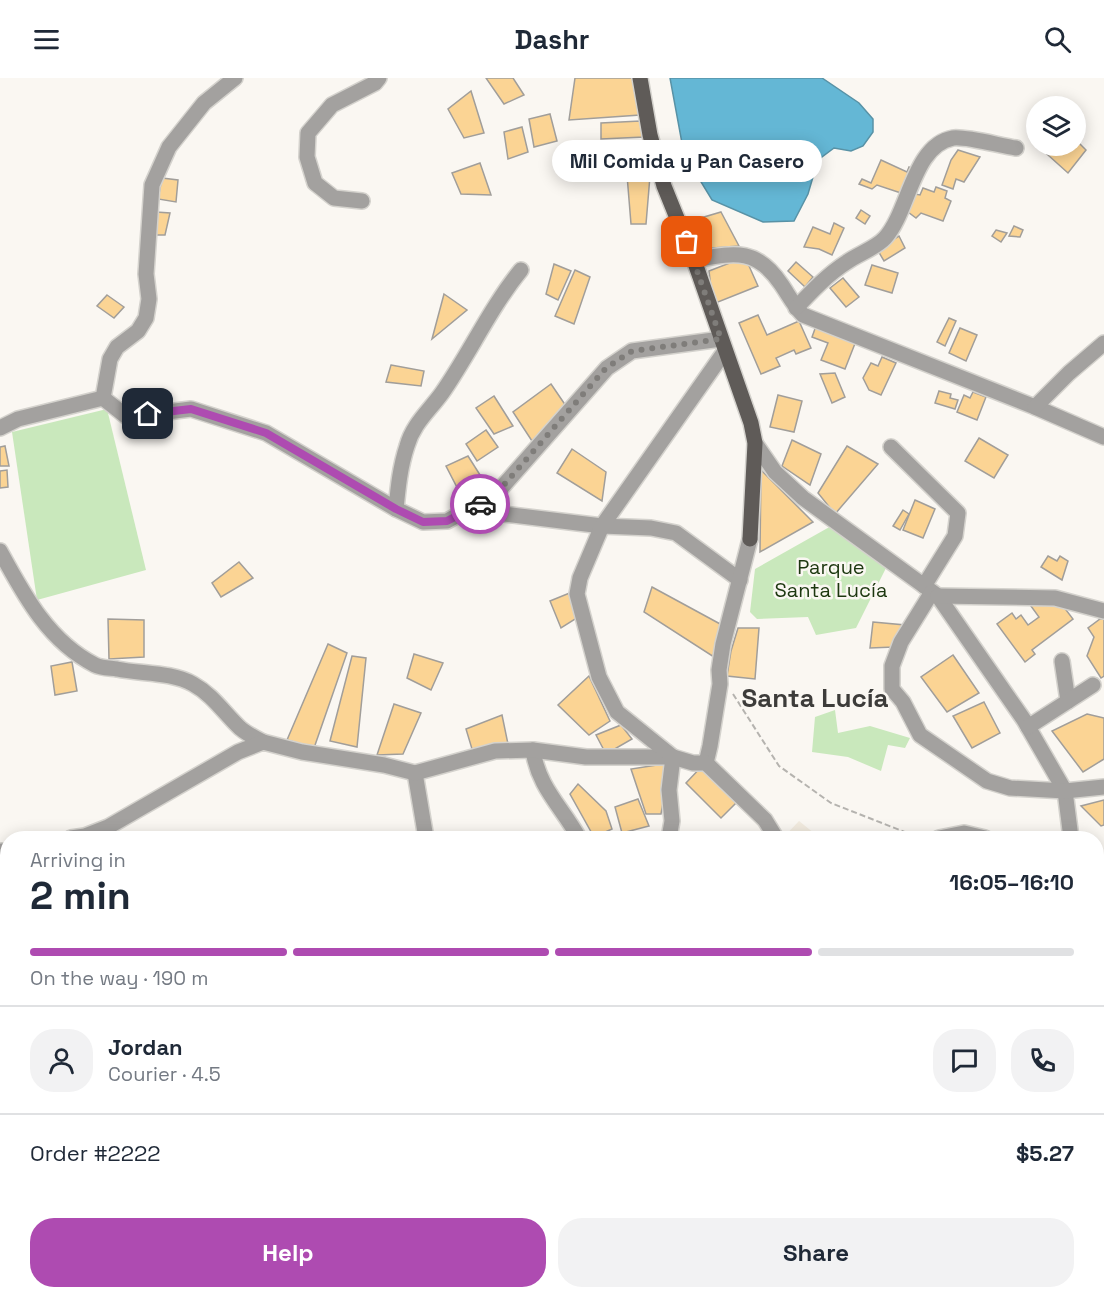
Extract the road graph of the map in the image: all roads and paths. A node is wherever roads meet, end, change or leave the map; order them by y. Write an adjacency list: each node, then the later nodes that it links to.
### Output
1 (235, 78): 11 (street)
2 (379, 78): 5 (street)
3 (640, 78): 6 (main road)
4 (1016, 148): 8 (street)
5 (362, 201)
6 (694, 260): 8 (street); 10 (main road)
7 (521, 270): 17 (street)
8 (796, 308): 12 (street)
9 (1104, 343): 12 (street)
10 (723, 345): 15 (main road); 18 (street); 19 (street)
11 (103, 398): 13 (street); 17 (street)
12 (1035, 407): 14 (street)
13 (0, 428)
14 (1104, 437)
15 (755, 443): 20 (main road); 23 (street)
16 (891, 447): 23 (street)
17 (396, 509): 18 (street)
18 (471, 510): 19 (street)
19 (602, 526): 22 (street); 32 (street)
20 (750, 539): 22 (street)
21 (0, 551): 30 (street)
22 (740, 580): 33 (street)
23 (931, 591): 24 (street); 29 (street); 36 (street)
24 (1104, 611)
25 (1062, 661): 28 (street)
26 (1093, 685): 28 (street)
27 (730, 690): 42 (path)
28 (1068, 701): 29 (street)
29 (1028, 727): 36 (street)
30 (263, 742): 34 (street); 37 (street)
31 (533, 750): 32 (street); 34 (street); 39 (street)
32 (673, 757): 33 (street); 40 (street)
33 (706, 763): 41 (street)
34 (415, 773): 38 (street)
35 (1104, 787): 36 (street)
36 (1065, 791): 43 (street)
37 (98, 831)
38 (425, 831)
39 (574, 831)
40 (670, 831)
41 (772, 831)
42 (902, 831)
43 (1070, 831)

